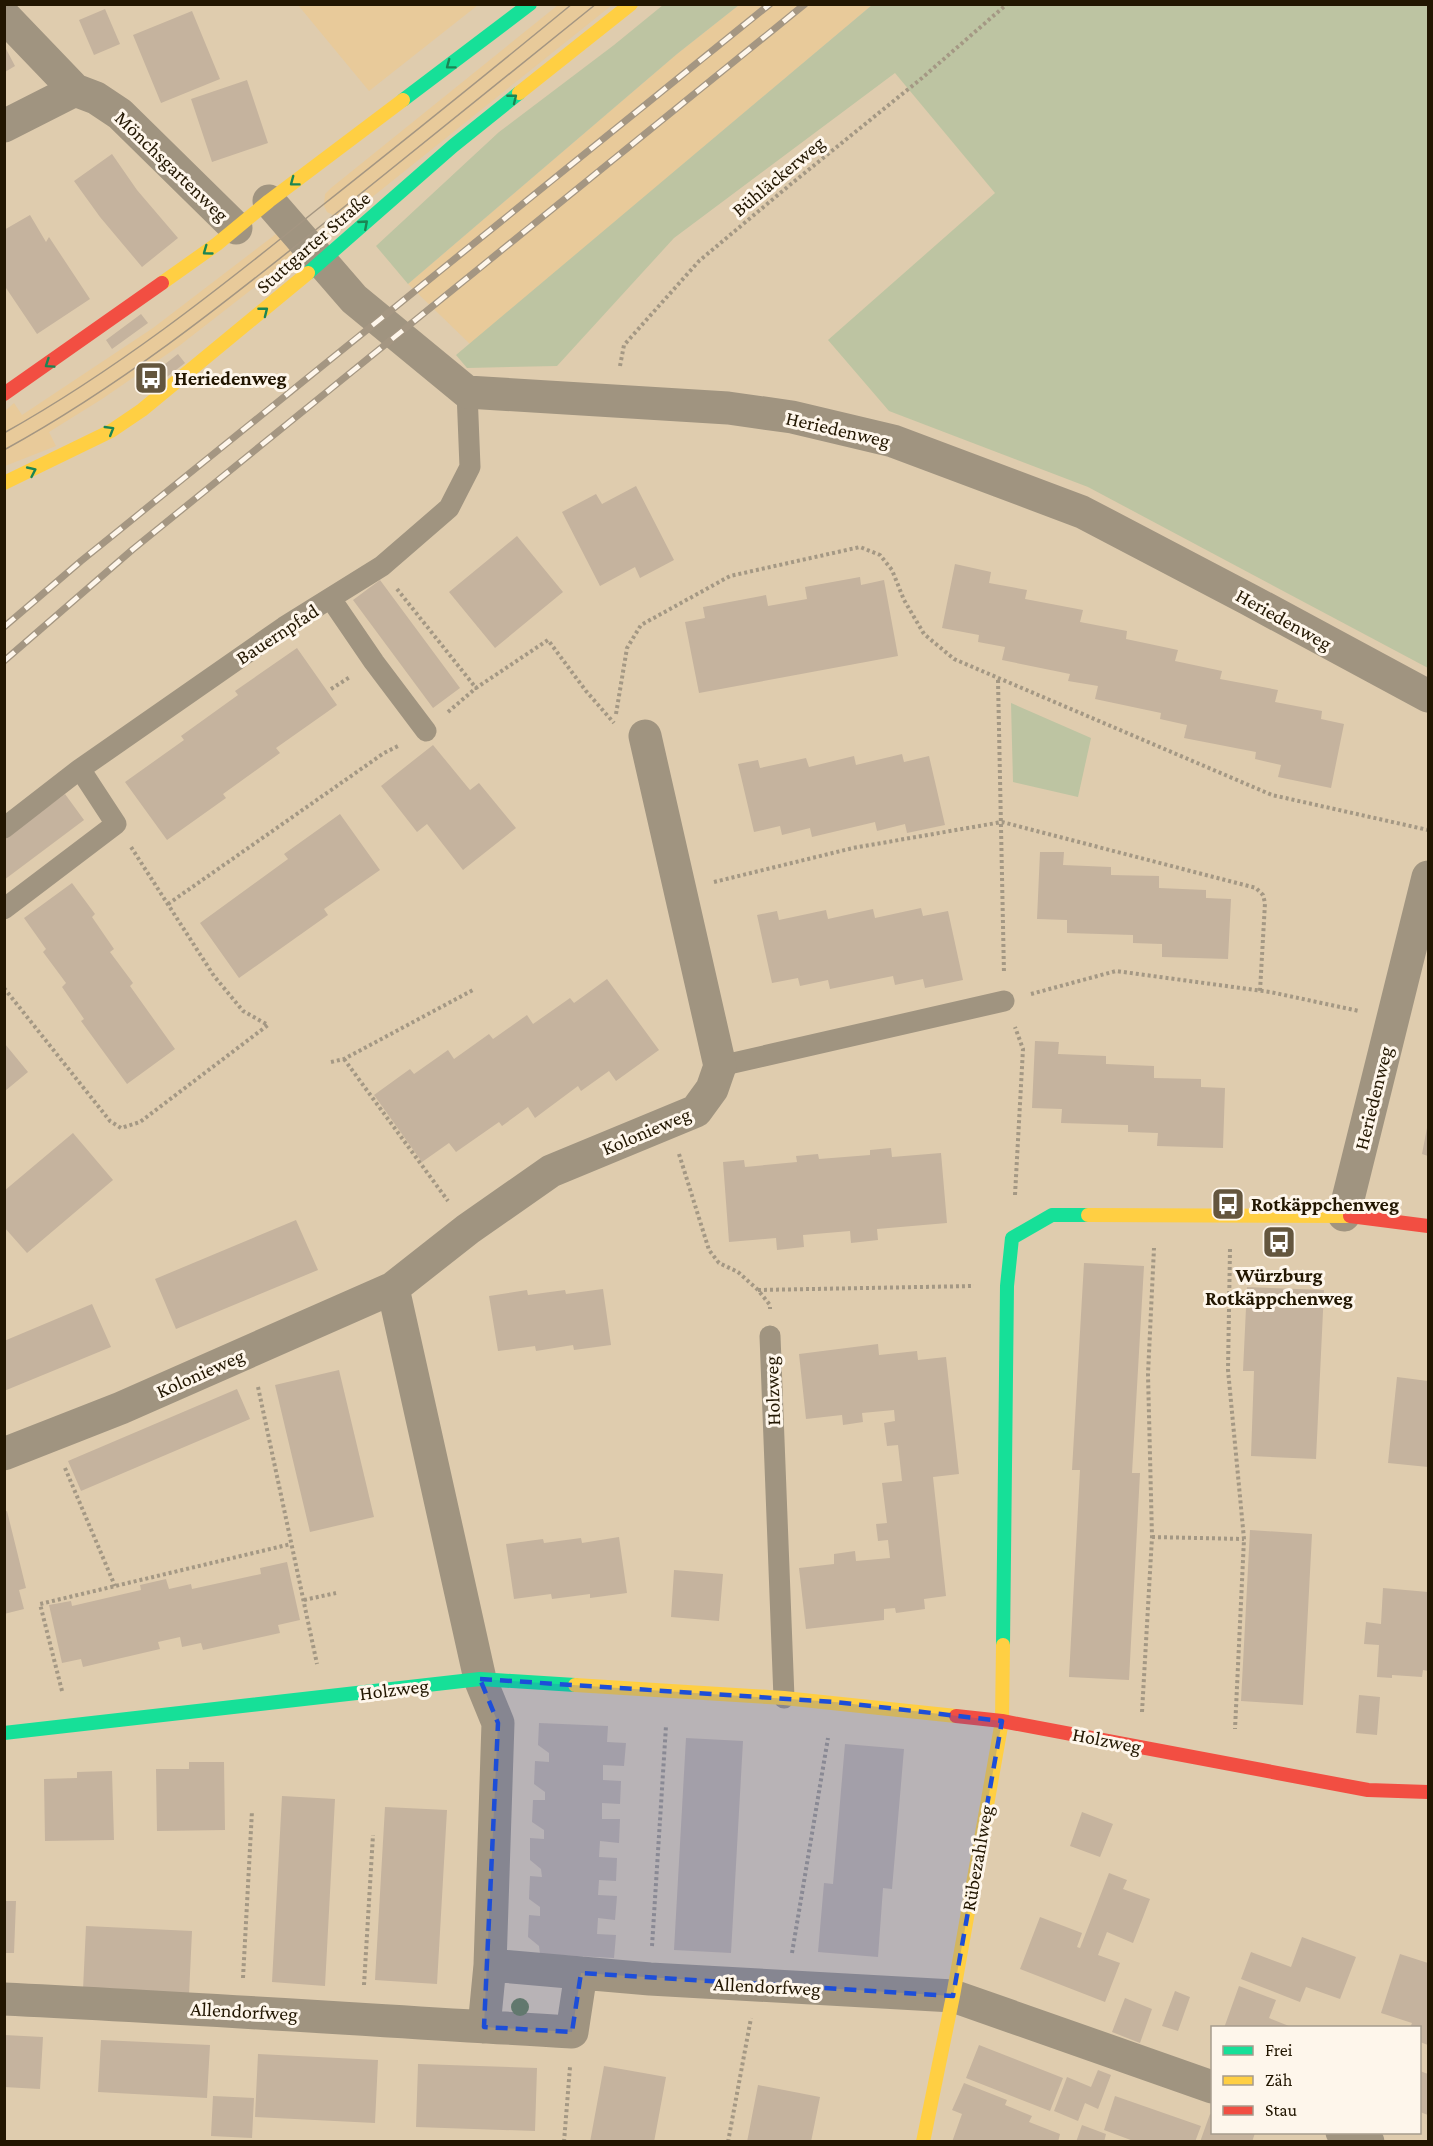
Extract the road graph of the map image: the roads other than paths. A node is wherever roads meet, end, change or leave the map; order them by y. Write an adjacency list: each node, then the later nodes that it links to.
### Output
1 (530, 4): 6 (street, one-way to 6)
2 (631, 4): 8 (street, Stuttgarter Straße, one-way to 2)
3 (4, 16): 4 (street, Mönchsgartenweg)
4 (75, 90): 5 (street); 7 (street, Mönchsgartenweg)
5 (4, 126)
6 (269, 201): 7 (street); 8 (street)
7 (236, 228): 10 (street, one-way to 10)
8 (320, 262): 9 (street); 11 (street, Stuttgarter Straße, one-way to 8)
9 (467, 392): 12 (lane, Bauernpfad); 13 (street, Heriedenweg)
10 (4, 394)
11 (4, 483)
12 (331, 599): 14 (lane); 16 (lane, Bauernpfad)
13 (1428, 696)
14 (426, 731)
15 (645, 736): 21 (street)
16 (80, 769): 17 (lane, Bauernpfad); 19 (lane)
17 (4, 828)
18 (1428, 877): 22 (street, Heriedenweg)
19 (4, 909)
20 (1004, 1001): 21 (lane)
21 (720, 1066): 24 (street, Kolonieweg)
22 (1344, 1215): 23 (street); 29 (street)
23 (1428, 1226)
24 (393, 1288): 26 (street, Kolonieweg); 27 (street)
25 (770, 1336): 28 (lane, Holzweg)
26 (4, 1454)
27 (480, 1679): 28 (street, Holzweg); 30 (street, Holzweg); 32 (street)
28 (784, 1698): 29 (street, Holzweg)
29 (1002, 1721): 31 (street, Holzweg); 34 (street, Rübezahlweg)
30 (4, 1733)
31 (1428, 1792)
32 (490, 1965): 33 (street, Allendorfweg); 36 (street)
33 (581, 1973): 34 (street, Allendorfweg); 36 (street, Allendorfweg)
34 (953, 1996): 37 (street); 39 (street, Rübezahlweg)
35 (4, 1999): 36 (street, Allendorfweg)
36 (484, 2027)
37 (1211, 2087)
38 (1345, 2134): 40 (street)
39 (923, 2142)
40 (1368, 2142)

